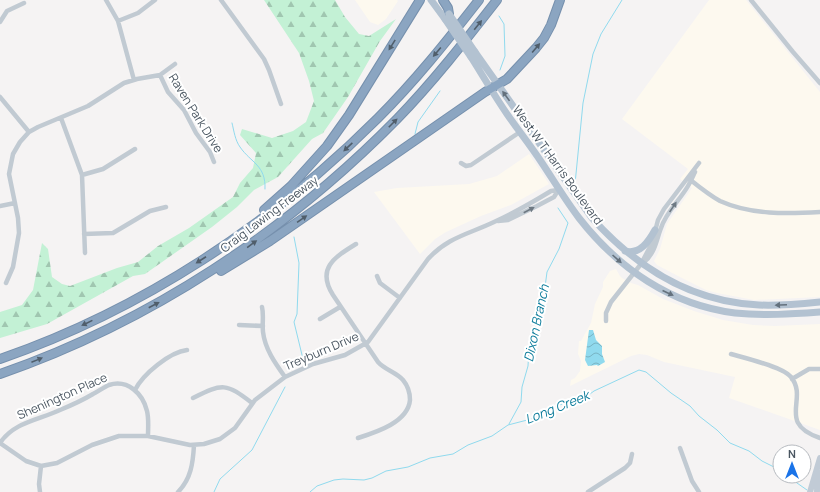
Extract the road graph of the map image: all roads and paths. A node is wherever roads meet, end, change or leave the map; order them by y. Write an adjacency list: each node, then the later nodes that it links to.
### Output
1 (106, 0): 14 (street)
2 (155, 0): 14 (street)
3 (221, 0): 22 (street)
4 (420, 0): 40 (highway, one-way to 40)
5 (431, 0): 13 (main road, West W T Harris Boulevard)
6 (439, 0): 13 (main road, West W T Harris Boulevard)
7 (443, 0): 13 (highway)
8 (479, 0): 40 (highway, Craig Lawing Freeway, one-way to 40)
9 (497, 0): 47 (highway, Craig Lawing Freeway, one-way to 9)
10 (560, 0): 20 (highway, one-way to 10)
11 (751, 0): 19 (street)
12 (24, 3): 15 (street)
13 (447, 16): 20 (main road, West W T Harris Boulevard, bridge)
14 (118, 21): 18 (street)
15 (0, 22)
16 (175, 64): 17 (street)
17 (160, 75): 18 (street); 27 (street, Raven Park Drive)
18 (134, 80): 23 (street)
19 (820, 83)
20 (494, 87): 25 (main road, West W T Harris Boulevard); 36 (main road, West W T Harris Boulevard, one-way to 20); 47 (highway, one-way to 20)
21 (0, 97): 24 (street)
22 (281, 104)
23 (61, 118): 24 (street); 29 (street)
24 (29, 132): 32 (street)
25 (520, 132): 28 (street); 31 (main road, West W T Harris Boulevard)
26 (135, 149): 29 (street)
27 (214, 162)
28 (461, 163)
29 (82, 175): 38 (street)
30 (689, 179): 35 (street); 37 (street); 43 (street, one-way to 30)
31 (559, 190): 36 (main road); 44 (main road, West W T Harris Boulevard, one-way to 44); 48 (street, Treyburn Drive)
32 (15, 203): 33 (street); 46 (street)
33 (0, 206)
34 (166, 207): 38 (street)
35 (820, 212)
36 (590, 214): 41 (main road, West W T Harris Boulevard)
37 (655, 230): 41 (main road); 43 (street)
38 (84, 234): 42 (street)
39 (356, 244): 51 (street)
40 (218, 249): 60 (highway, Craig Lawing Freeway, one-way to 60)
41 (625, 251): 43 (main road, West W T Harris Boulevard)
42 (85, 253)
43 (641, 264): 44 (street); 49 (main road, West W T Harris Boulevard, one-way to 43)
44 (634, 273): 52 (main road, West W T Harris Boulevard, one-way to 52); 54 (street)
45 (377, 276): 48 (street)
46 (6, 283)
47 (184, 288): 62 (highway, Craig Lawing Freeway, one-way to 47)
48 (400, 298): 57 (street, Treyburn Drive)
49 (820, 302)
50 (262, 307): 56 (street)
51 (340, 307): 53 (street); 57 (street)
52 (820, 312)
53 (320, 319)
54 (606, 321)
55 (239, 325): 56 (street)
56 (263, 326): 63 (street)
57 (366, 344): 63 (street, Treyburn Drive); 69 (street)
58 (187, 350): 65 (street)
59 (731, 354): 64 (street)
60 (0, 359)
61 (820, 369): 64 (street)
62 (0, 374)
63 (285, 377): 67 (street, Treyburn Drive)
64 (792, 379): 70 (street)
65 (136, 390): 68 (street); 71 (street, Shenington Place)
66 (193, 398): 67 (street)
67 (252, 403): 72 (street, Treyburn Drive)
68 (148, 436): 72 (street, Treyburn Drive); 76 (street, Treyburn Drive)
69 (358, 438)
70 (820, 438)
71 (0, 443): 76 (street)
72 (194, 445): 82 (street)
73 (680, 448): 79 (street)
74 (632, 454): 83 (street)
75 (820, 458): 84 (main road)
76 (40, 466): 81 (street)
77 (820, 466): 80 (main road)
78 (820, 482): 80 (main road)
79 (697, 491)
80 (817, 491)
81 (40, 492)
82 (178, 492)
83 (588, 492)
84 (810, 492)

